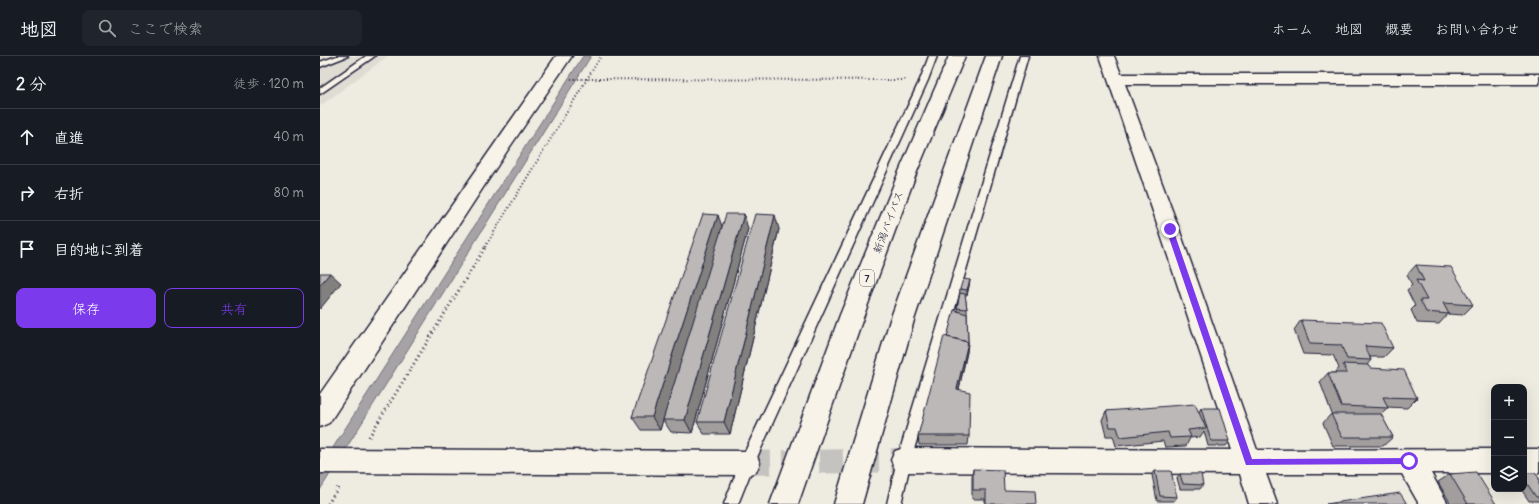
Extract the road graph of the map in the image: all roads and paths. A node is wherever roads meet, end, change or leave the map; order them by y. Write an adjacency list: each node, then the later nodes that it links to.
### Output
1 (344, 56): 10 (lane)
2 (371, 56): 16 (lane)
3 (564, 56): 17 (main road)
4 (601, 56): 13 (path)
5 (933, 56): 14 (lane)
6 (957, 56): 29 (main road, 新潟バイパス / 7)
7 (994, 56): 30 (main road)
8 (1024, 56): 18 (lane)
9 (1107, 56): 15 (street)
10 (320, 65)
11 (581, 79): 13 (path)
12 (1539, 79): 15 (street)
13 (586, 80): 14 (path); 24 (path)
14 (924, 80): 26 (lane)
15 (1114, 80): 25 (street)
16 (320, 92)
17 (320, 415)
18 (904, 460): 25 (street); 31 (lane)
19 (1409, 461): 20 (street); 25 (street); 33 (street)
20 (1491, 461)
21 (1527, 461): 22 (street)
22 (1539, 461)
23 (320, 462): 24 (street)
24 (354, 462): 26 (street); 27 (path)
25 (1249, 462): 32 (street)
26 (747, 463): 28 (lane)
27 (328, 504)
28 (732, 504)
29 (784, 504)
30 (848, 504)
31 (894, 504)
32 (1263, 504)
33 (1434, 504)

